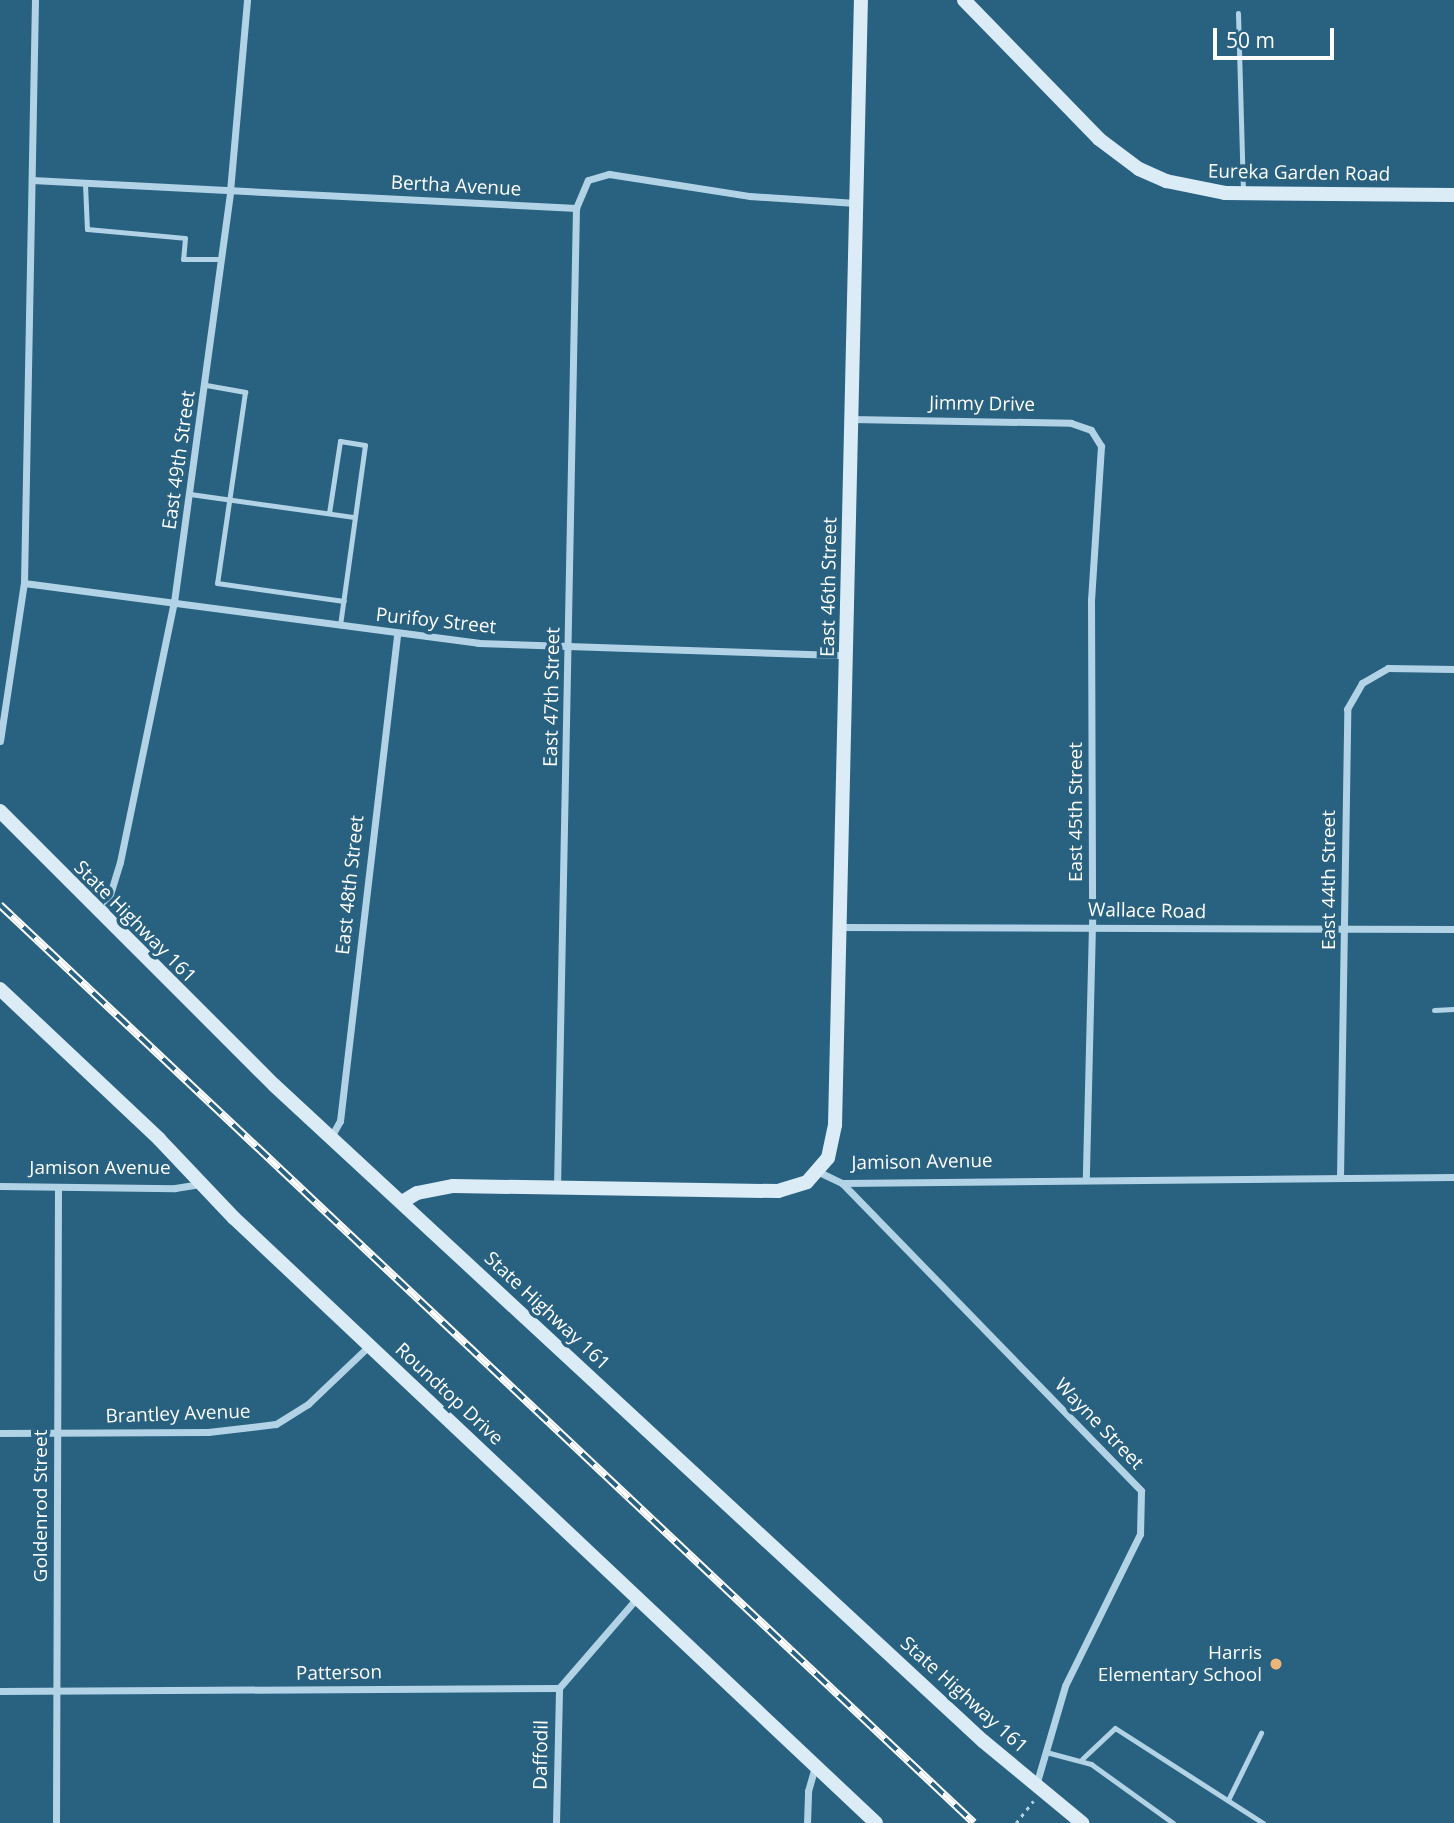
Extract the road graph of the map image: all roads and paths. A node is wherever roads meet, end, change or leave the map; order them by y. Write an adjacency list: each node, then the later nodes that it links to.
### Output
1 (35, 0): 6 (street)
2 (247, 0): 8 (street, East 49th Street)
3 (861, 0): 11 (street, East 46th Street)
4 (964, 0): 9 (street, Eureka Garden Road)
5 (1238, 13): 9 (lane)
6 (32, 180): 7 (street, Bertha Avenue); 21 (street)
7 (85, 184): 8 (street, Bertha Avenue); 13 (lane)
8 (230, 191): 12 (street, Bertha Avenue); 13 (street, East 49th Street)
9 (1243, 193): 10 (street, Eureka Garden Road)
10 (1454, 195)
11 (856, 203): 12 (street); 15 (street, East 46th Street)
12 (576, 208): 26 (street, East 47th Street)
13 (220, 259): 14 (street, East 49th Street)
14 (206, 385): 17 (street, East 49th Street); 18 (lane)
15 (851, 419): 16 (street, Jimmy Drive); 27 (street, East 46th Street)
16 (1101, 446): 32 (street, East 45th Street)
17 (190, 494): 18 (lane); 23 (street, East 49th Street)
18 (229, 499): 19 (lane); 22 (lane)
19 (329, 513): 20 (lane); 20 (lane)
20 (354, 517): 22 (lane)
21 (24, 583): 23 (street, Purifoy Street); 29 (street)
22 (344, 601): 24 (lane)
23 (174, 602): 24 (street, Purifoy Street); 31 (street, East 49th Street)
24 (340, 625): 25 (street, Purifoy Street)
25 (397, 634): 26 (street, Purifoy Street); 39 (street, East 48th Street)
26 (567, 647): 27 (street, Purifoy Street); 47 (street, East 47th Street)
27 (846, 655): 33 (street, East 46th Street)
28 (1454, 669): 34 (street, East 44th Street)
29 (0, 741)
30 (0, 811): 31 (street, State Highway 161)
31 (103, 918): 39 (street, State Highway 161)
32 (1092, 925): 33 (street, Wallace Road); 34 (street, Wallace Road); 43 (street, East 45th Street)
33 (840, 927): 40 (street, East 46th Street)
34 (1345, 928): 35 (street, Wallace Road); 42 (street, East 44th Street)
35 (1454, 929)
36 (0, 989): 45 (street, Roundtop Drive)
37 (1454, 1009): 38 (lane)
38 (1434, 1010)
39 (331, 1137): 49 (street, State Highway 161)
40 (819, 1172): 44 (street, Jamison Avenue); 47 (street)
41 (1454, 1177): 42 (street, Jamison Avenue)
42 (1340, 1178): 43 (street, Jamison Avenue)
43 (1086, 1179): 44 (street, Jamison Avenue)
44 (842, 1183): 58 (street, Wayne Street)
45 (200, 1184): 48 (street, Jamison Avenue); 50 (street, Roundtop Drive)
46 (0, 1186): 48 (street, Jamison Avenue)
47 (557, 1188): 49 (street)
48 (58, 1189): 51 (street, Goldenrod Street)
49 (402, 1202): 61 (street, State Highway 161)
50 (369, 1346): 51 (street, Brantley Avenue); 53 (street, Roundtop Drive)
51 (57, 1432): 52 (street, Brantley Avenue); 55 (street, Goldenrod Street)
52 (0, 1433)
53 (637, 1598): 54 (street); 60 (street, Roundtop Drive)
54 (559, 1688): 55 (street, Patterson); 64 (street, Daffodil)
55 (58, 1690): 56 (street, Patterson); 63 (street, Goldenrod Street)
56 (0, 1691)
57 (1261, 1733): 62 (lane)
58 (1046, 1752): 59 (lane); 61 (street, Wayne Street)
59 (1082, 1759): 62 (lane); 69 (lane)
60 (815, 1766): 65 (street); 66 (street, Roundtop Drive)
61 (1039, 1788): 67 (path); 68 (street, State Highway 161)
62 (1228, 1800): 70 (lane)
63 (56, 1823)
64 (556, 1823)
65 (807, 1823)
66 (876, 1823)
67 (1016, 1823)
68 (1082, 1823)
69 (1173, 1823)
70 (1262, 1823)

